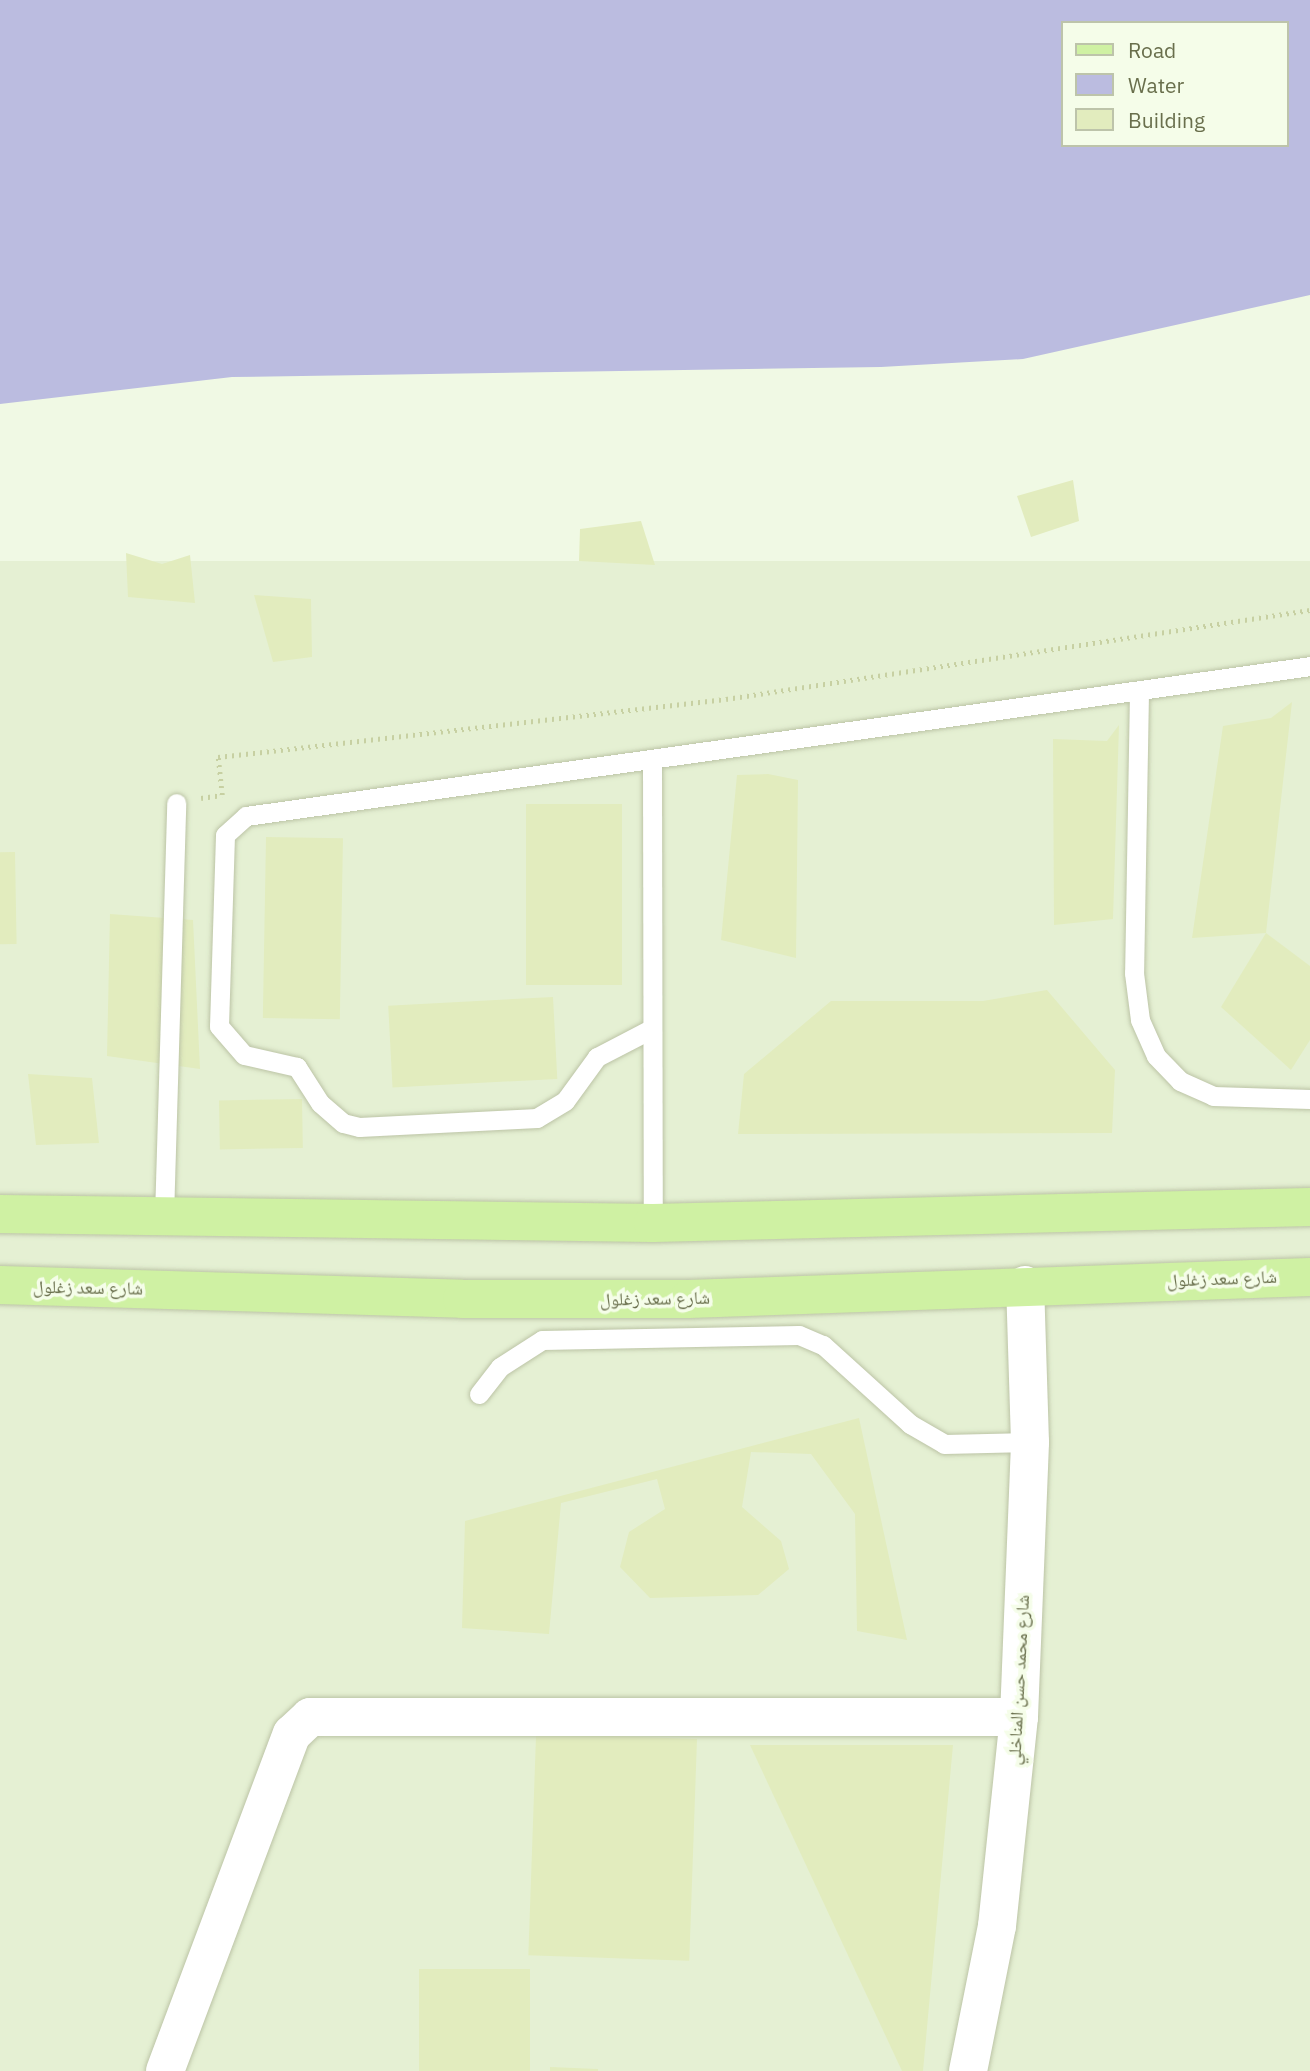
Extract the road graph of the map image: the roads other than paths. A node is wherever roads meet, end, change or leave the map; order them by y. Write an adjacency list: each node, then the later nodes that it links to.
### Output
1 (1310, 667): 2 (lane)
2 (1139, 692): 3 (lane); 6 (lane)
3 (652, 761): 5 (lane); 5 (lane)
4 (176, 803): 9 (lane)
5 (651, 1029): 10 (lane)
6 (1310, 1099)
7 (1310, 1207): 10 (main road)
8 (0, 1214): 9 (main road)
9 (164, 1216): 10 (main road)
10 (653, 1223)
11 (1310, 1277): 13 (main road, شارع سعد زغلول)
12 (0, 1285): 13 (main road, شارع سعد زغلول)
13 (1025, 1285): 15 (street, شارع محمد حسن المناخلي)
14 (479, 1394): 15 (lane)
15 (1030, 1442): 16 (street, شارع محمد حسن المناخلي)
16 (1019, 1717): 17 (street); 18 (street, شارع محمد حسن المناخلي)
17 (165, 2071)
18 (968, 2071)

